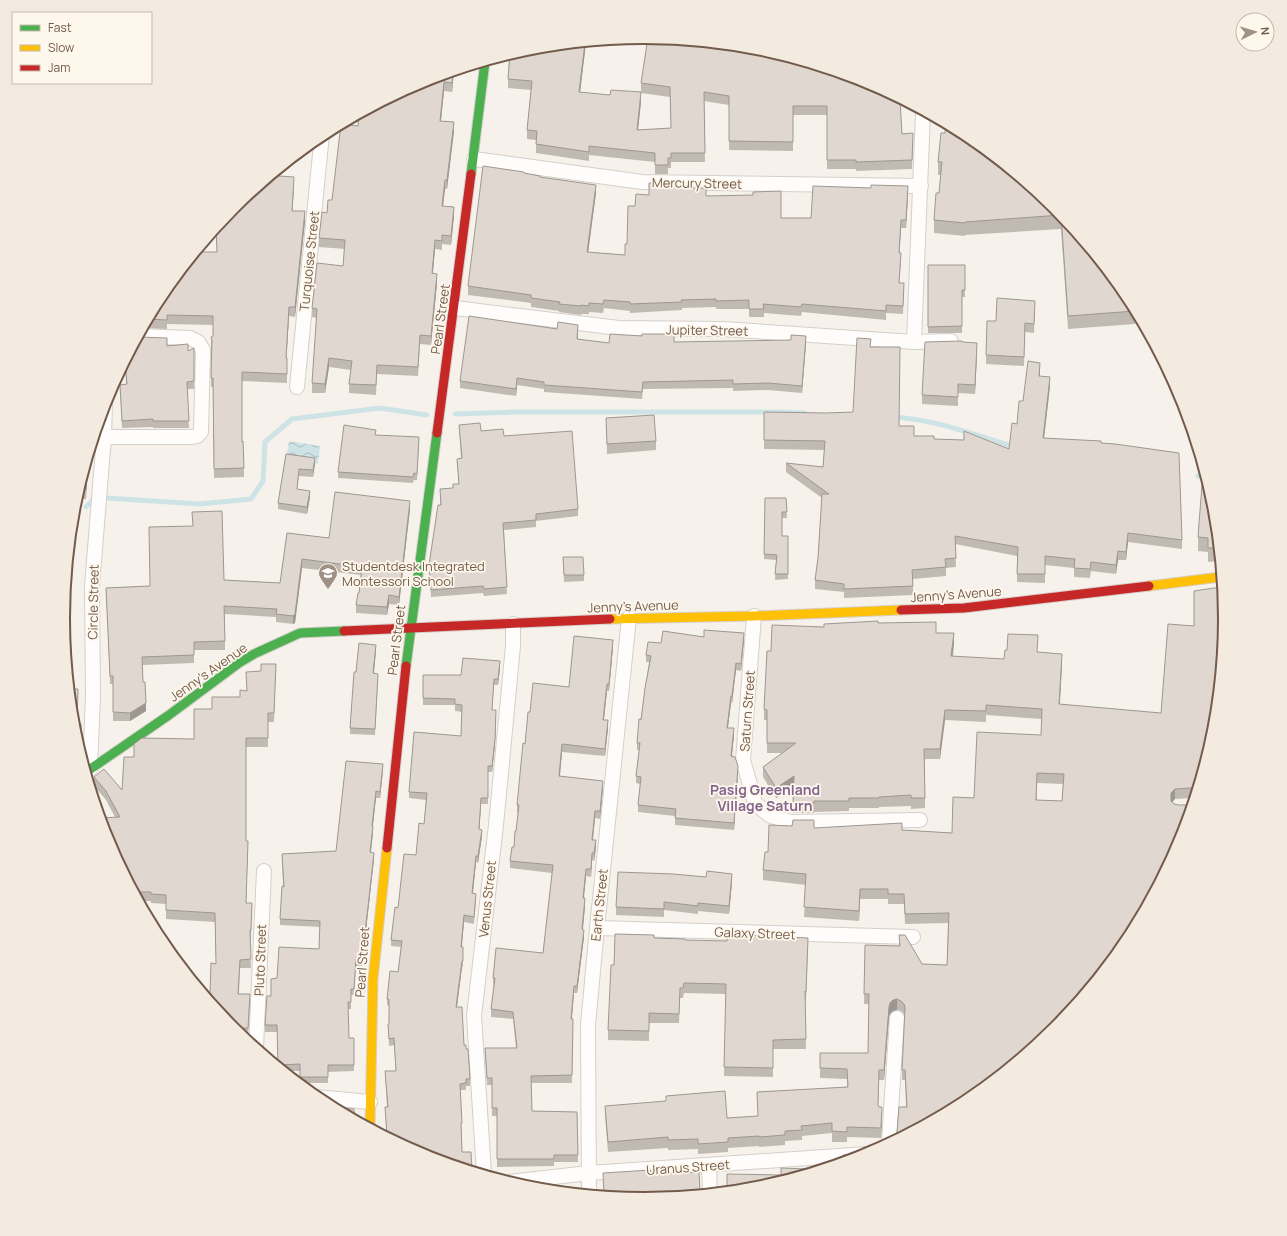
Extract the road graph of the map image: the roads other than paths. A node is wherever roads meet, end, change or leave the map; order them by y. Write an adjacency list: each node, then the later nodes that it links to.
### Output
1 (484, 67): 4 (street, Pearl Street)
2 (924, 118): 5 (street)
3 (321, 144): 10 (street, Turquoise Street)
4 (474, 159): 5 (street, Mercury Street); 6 (street, Pearl Street)
5 (921, 186): 9 (street)
6 (455, 308): 9 (street, Jupiter Street); 17 (street, Pearl Street)
7 (143, 336): 12 (street)
8 (961, 341): 9 (street, Jupiter Street)
9 (914, 342)
10 (297, 387)
11 (104, 421): 12 (street, Circle Street)
12 (104, 436): 18 (street, Circle Street)
13 (1216, 578): 14 (street, Jenny's Avenue)
14 (754, 616): 15 (street, Jenny's Avenue); 20 (street, Saturn Street)
15 (629, 618): 16 (street, Jenny's Avenue); 22 (street, Earth Street)
16 (514, 624): 17 (street, Jenny's Avenue); 32 (street, Venus Street)
17 (410, 627): 19 (street, Jenny's Avenue); 27 (street, Pearl Street)
18 (88, 764)
19 (90, 769)
20 (920, 820)
21 (264, 872): 25 (street, Pluto Street)
22 (597, 928): 23 (street, Galaxy Street); 33 (street, Earth Street)
23 (913, 937)
24 (896, 1018): 29 (street)
25 (256, 1042)
26 (330, 1098): 27 (street)
27 (370, 1102): 28 (street, Pearl Street)
28 (370, 1122)
29 (889, 1136)
30 (844, 1156): 31 (street, Uranus Street)
31 (709, 1166): 33 (street, Uranus Street); 35 (street)
32 (484, 1169)
33 (589, 1173): 34 (street, Uranus Street); 36 (street, Earth Street)
34 (528, 1180)
35 (710, 1188)
36 (589, 1189)

